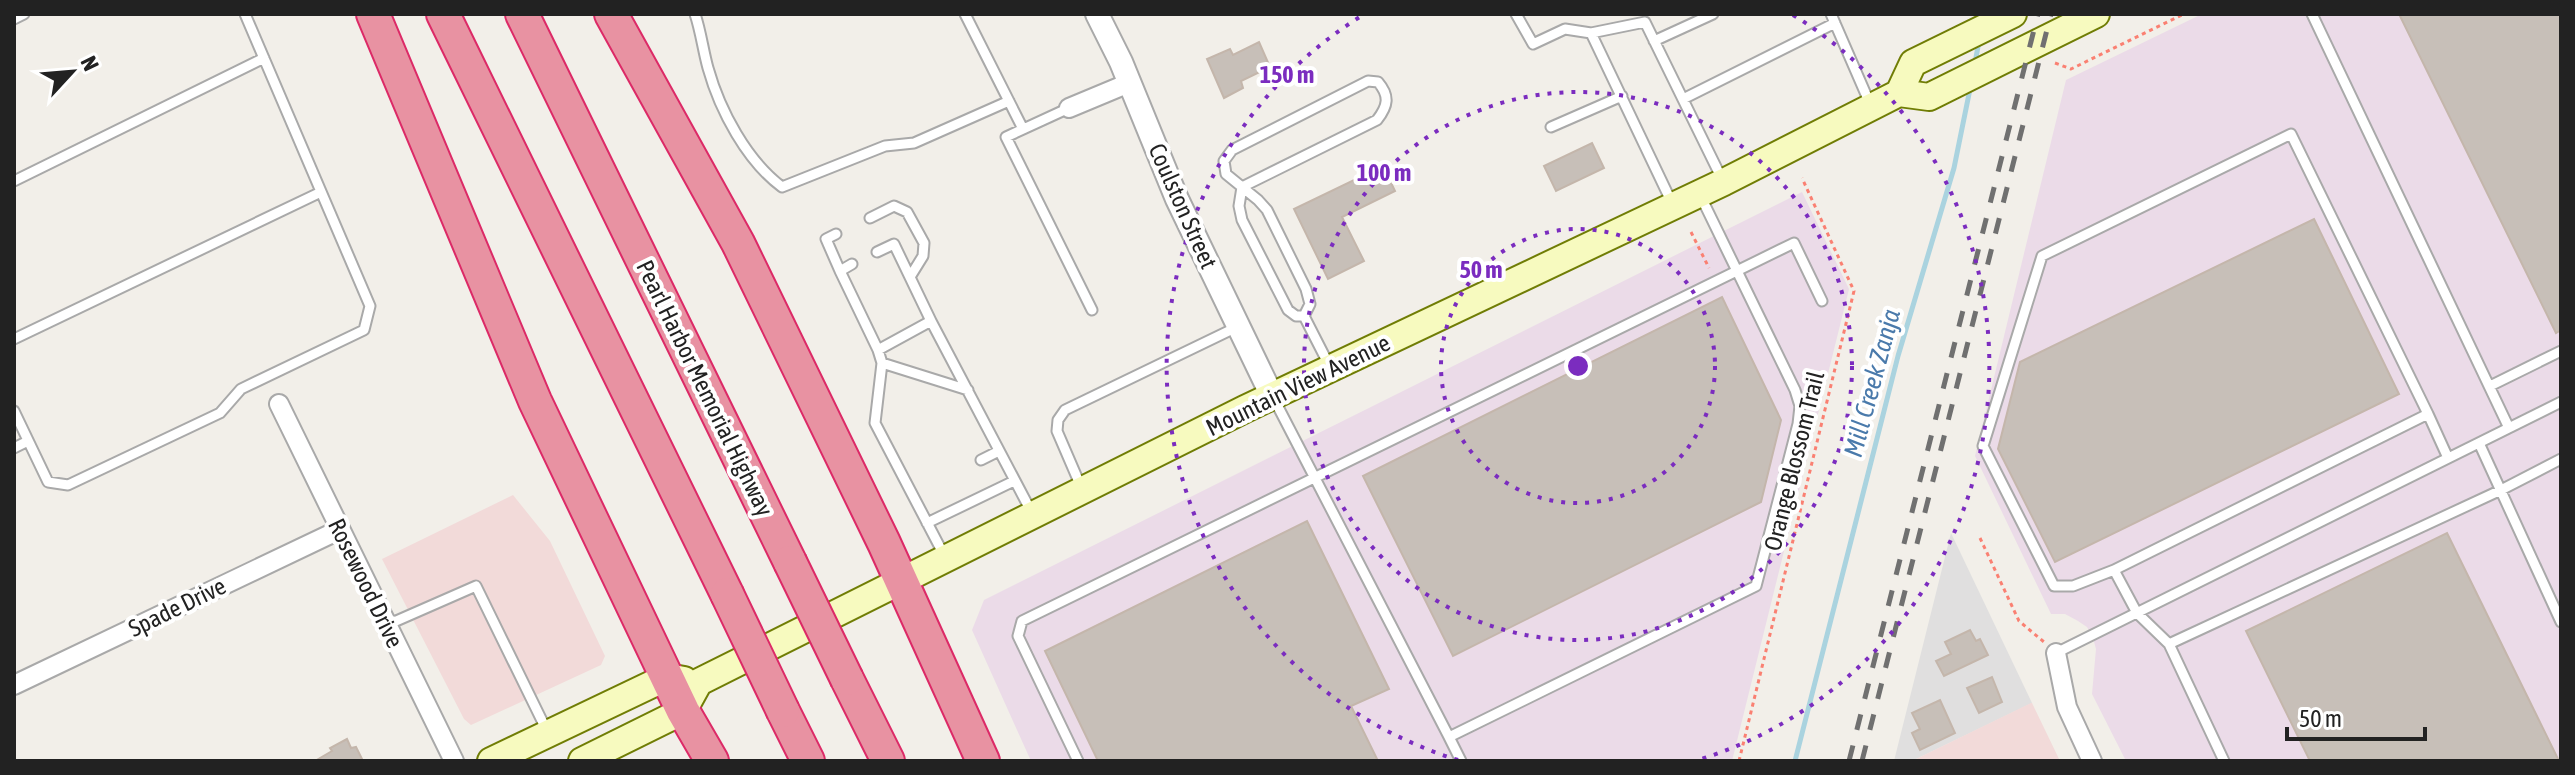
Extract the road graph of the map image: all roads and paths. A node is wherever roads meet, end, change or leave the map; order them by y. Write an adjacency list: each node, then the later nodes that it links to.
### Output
1 (24, 14): 16 (lane)
2 (245, 14): 20 (lane)
3 (373, 14): 88 (highway)
4 (443, 14): 98 (highway, bridge)
5 (522, 14): 99 (highway, Pearl Harbor Memorial Highway, bridge)
6 (611, 14): 82 (highway)
7 (965, 14): 26 (lane)
8 (1097, 14): 22 (street, Coulston Street)
9 (1516, 14): 18 (lane)
10 (1713, 14): 19 (lane)
11 (2013, 14): 23 (main road)
12 (2096, 14): 23 (main road)
13 (2184, 14): 21 (path)
14 (2312, 14): 57 (lane)
15 (698, 15): 26 (lane)
16 (14, 19)
17 (1833, 19): 25 (lane); 27 (lane)
18 (1591, 33): 19 (lane); 24 (lane)
19 (1654, 41): 25 (lane)
20 (264, 58): 32 (lane); 35 (lane)
21 (2055, 63)
22 (1129, 83): 28 (street); 51 (street, Coulston Street)
23 (1899, 93): 27 (main road, Mountain View Avenue)
24 (1622, 96): 29 (lane); 37 (lane)
25 (1683, 99): 33 (lane)
26 (1009, 101): 30 (lane)
27 (1872, 107): 33 (main road, Mountain View Avenue)
28 (1069, 108): 30 (lane)
29 (1551, 127)
30 (1023, 129): 48 (lane)
31 (1802, 178): 103 (path, Orange Blossom Trail)
32 (14, 181)
33 (1724, 182): 36 (main road, Mountain View Avenue)
34 (1242, 187): 34 (lane); 49 (lane); 49 (lane)
35 (321, 192): 52 (lane); 65 (lane)
36 (1699, 194): 37 (main road, Mountain View Avenue); 44 (lane)
37 (1674, 205): 56 (main road, Mountain View Avenue)
38 (870, 218): 45 (lane)
39 (1691, 232): 46 (path)
40 (836, 234): 43 (lane)
41 (877, 252): 45 (lane)
42 (852, 264): 43 (lane)
43 (840, 271): 53 (lane)
44 (1737, 271): 46 (lane); 47 (lane); 93 (lane)
45 (910, 277): 50 (lane)
46 (1716, 281): 72 (lane)
47 (1822, 301)
48 (1092, 310)
49 (1304, 316): 56 (lane)
50 (931, 321): 53 (lane); 58 (lane)
51 (1238, 327): 59 (street, Coulston Street); 75 (lane)
52 (14, 339)
53 (878, 350): 55 (lane)
54 (2561, 351): 57 (lane)
55 (882, 363): 58 (lane); 77 (lane)
56 (1330, 368): 59 (main road, Mountain View Avenue)
57 (2490, 386): 64 (lane)
58 (968, 390): 68 (lane)
59 (1272, 396): 72 (lane); 75 (main road, Mountain View Avenue)
60 (2561, 402): 64 (lane)
61 (279, 404): 78 (street, Rosewood Drive)
62 (14, 411): 65 (lane)
63 (2428, 414): 69 (lane); 81 (lane); 81 (lane)
64 (2509, 428): 66 (lane)
65 (28, 441): 67 (lane)
66 (2479, 443): 69 (lane); 74 (lane)
67 (14, 448)
68 (999, 451): 71 (lane); 73 (lane)
69 (2448, 458): 83 (lane)
70 (2561, 459): 74 (lane)
71 (981, 460)
72 (1316, 477): 93 (lane); 101 (lane)
73 (1014, 481): 76 (lane); 77 (lane)
74 (2501, 490): 84 (lane); 86 (lane)
75 (1083, 492): 76 (main road, Mountain View Avenue)
76 (1034, 516): 80 (main road, Mountain View Avenue)
77 (927, 523): 80 (lane)
78 (339, 530): 85 (street, Rosewood Drive); 90 (street, Spade Drive)
79 (1980, 538): 87 (path)
80 (947, 560): 82 (main road, Mountain View Avenue)
81 (2114, 570): 83 (lane)
82 (902, 582): 89 (main road, Mountain View Avenue); 100 (highway)
83 (2137, 613): 86 (lane); 87 (lane)
84 (2561, 622)
85 (387, 625): 92 (lane); 94 (street, Rosewood Drive)
86 (2169, 644): 105 (lane)
87 (2056, 653): 104 (street)
88 (667, 677): 89 (main road); 91 (highway); 92 (main road)
89 (699, 682): 91 (main road)
90 (14, 685)
91 (683, 711): 96 (main road); 97 (highway)
92 (548, 734): 95 (main road)
93 (1449, 737): 102 (lane)
94 (454, 761)
95 (491, 761)
96 (582, 761)
97 (712, 761)
98 (808, 761)
99 (888, 761)
100 (983, 761)
101 (1078, 761)
102 (1461, 761)
103 (1739, 761)
104 (2092, 761)
105 (2224, 761)

